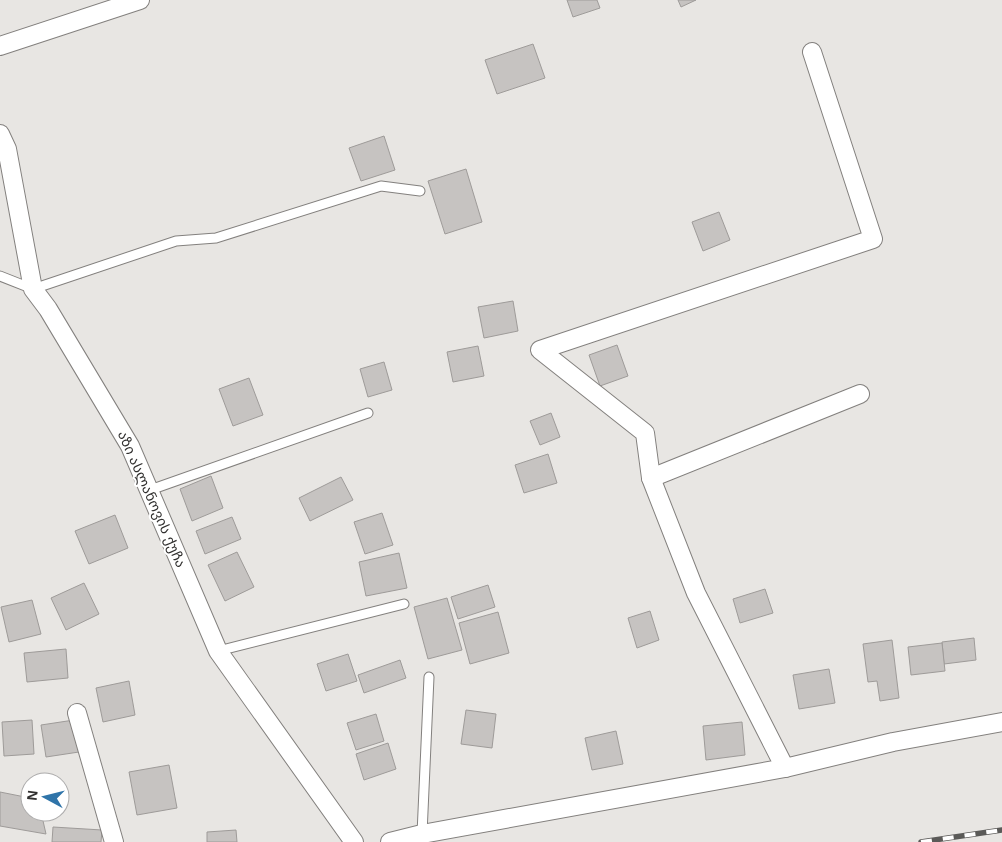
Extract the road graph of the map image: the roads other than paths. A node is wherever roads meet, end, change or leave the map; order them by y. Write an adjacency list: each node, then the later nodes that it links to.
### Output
1 (140, 0): 2 (street)
2 (0, 46)
3 (812, 52): 10 (street)
4 (0, 134): 7 (street, აზი ასლანოვის ქუჩა)
5 (420, 191): 7 (lane)
6 (0, 276): 7 (lane)
7 (33, 289): 11 (street, აზი ასლანოვის ქუჩა)
8 (860, 394): 10 (street)
9 (368, 413): 11 (lane)
10 (652, 478): 17 (street)
11 (150, 490): 13 (street, აზი ასლანოვის ქუჩა)
12 (404, 604): 13 (lane)
13 (218, 651): 20 (street, აზი ასლანოვის ქუჩა)
14 (429, 677): 18 (lane)
15 (77, 713): 19 (street)
16 (1002, 722): 17 (street)
17 (785, 768): 18 (street)
18 (422, 834): 21 (street)
19 (114, 842)
20 (354, 842)
21 (390, 842)

